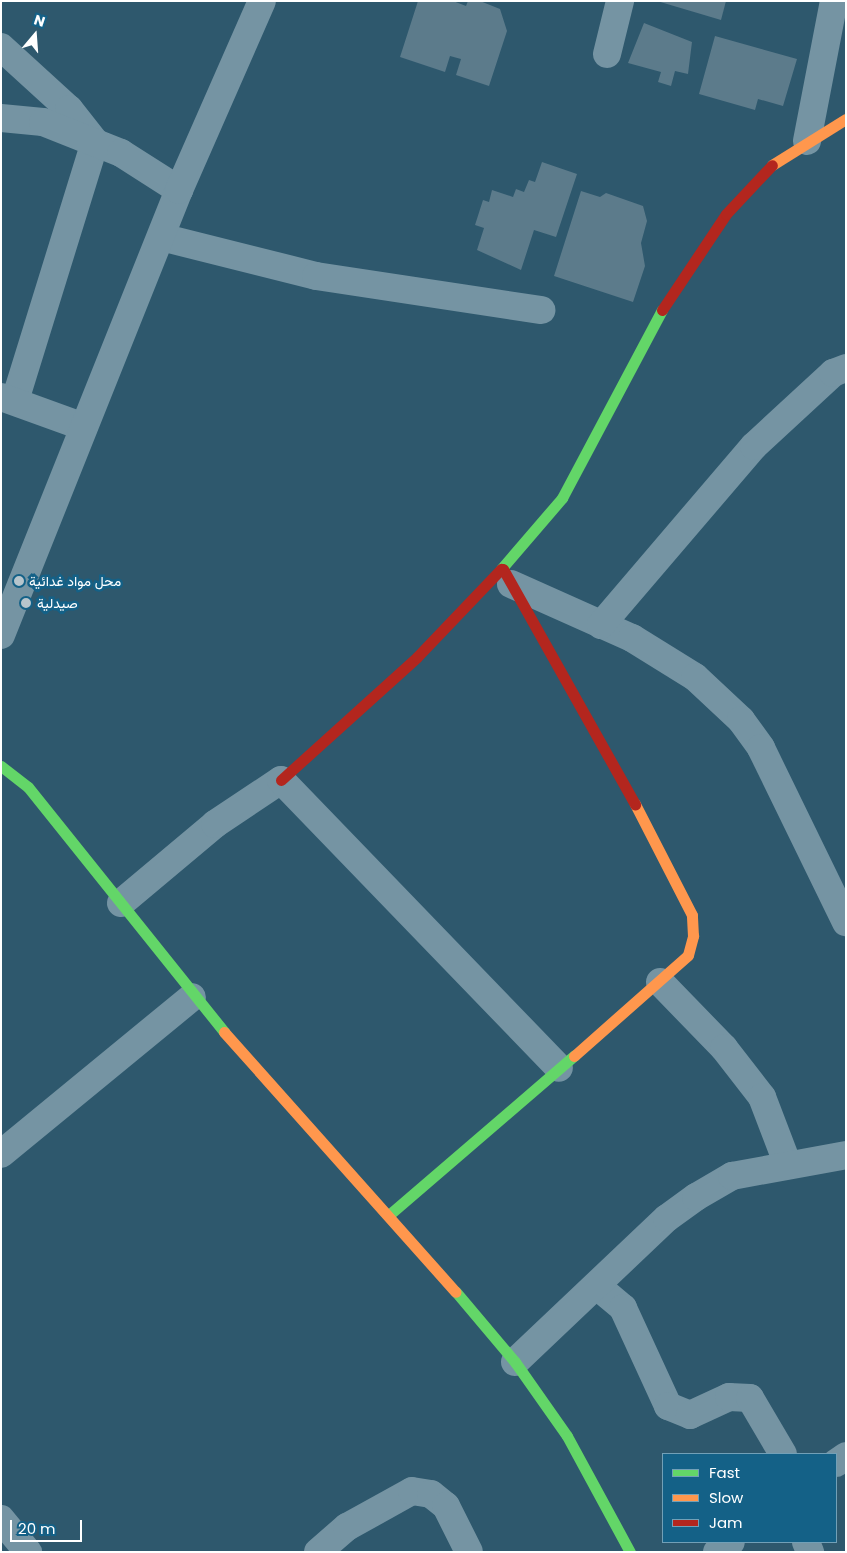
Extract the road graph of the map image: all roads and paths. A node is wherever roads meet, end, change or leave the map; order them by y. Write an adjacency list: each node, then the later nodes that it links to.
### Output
1 (262, 1): 10 (street)
2 (620, 1): 5 (street)
3 (834, 1): 8 (street)
4 (1, 47): 9 (street)
5 (608, 54)
6 (1, 118): 9 (street)
7 (846, 119): 8 (street)
8 (807, 141): 16 (street)
9 (95, 142): 10 (street); 14 (street)
10 (179, 190): 11 (street)
11 (160, 237): 12 (street); 15 (street)
12 (541, 310)
13 (846, 368): 17 (street)
14 (8, 399): 15 (street)
15 (84, 428): 18 (street)
16 (507, 576): 17 (street); 20 (street); 23 (street)
17 (602, 624): 22 (street)
18 (1, 635)
19 (1, 766): 21 (street)
20 (281, 780): 21 (street); 25 (street)
21 (121, 903): 24 (street)
22 (846, 922)
23 (660, 982): 25 (street); 28 (street)
24 (192, 997): 26 (street); 29 (street)
25 (558, 1068): 29 (street)
26 (1, 1154)
27 (846, 1155): 28 (street)
28 (788, 1164): 30 (street)
29 (390, 1214): 31 (street)
30 (597, 1286): 31 (street); 32 (street)
31 (515, 1362): 38 (street)
32 (782, 1453)
33 (1, 1519): 35 (street)
34 (730, 1543): 39 (street)
35 (28, 1552)
36 (318, 1552): 37 (street)
37 (469, 1552)
38 (630, 1552)
39 (717, 1552)

